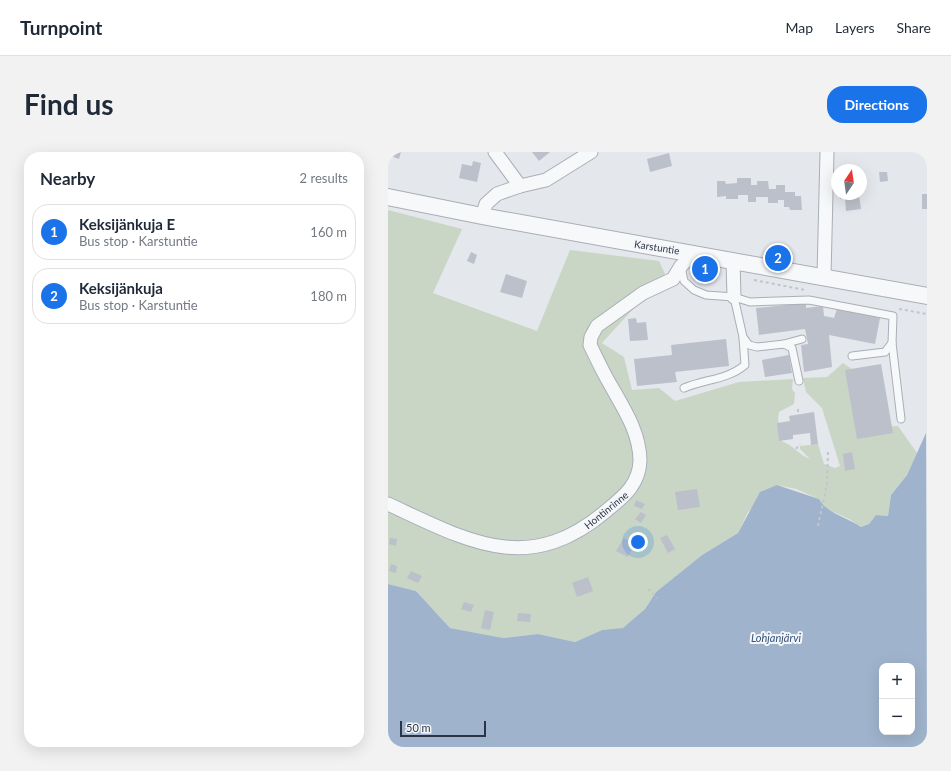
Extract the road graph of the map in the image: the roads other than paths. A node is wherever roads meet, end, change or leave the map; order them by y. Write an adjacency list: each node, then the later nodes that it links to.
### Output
1 (495, 152): 4 (street)
2 (591, 152): 4 (street)
3 (827, 152): 10 (street)
4 (520, 186): 6 (street)
5 (388, 197): 6 (street, Karstuntie)
6 (482, 216): 7 (street, Karstuntie)
7 (694, 253): 8 (street, Karstuntie); 9 (street, Hontinrinne)
8 (733, 260): 10 (street, Karstuntie); 12 (street)
9 (681, 266): 12 (lane); 21 (street, Hontinrinne)
10 (824, 276): 11 (street, Karstuntie)
11 (927, 296)
12 (734, 297): 13 (lane); 15 (lane)
13 (743, 337): 16 (lane); 19 (lane)
14 (802, 339): 16 (lane)
15 (892, 343): 17 (lane); 20 (lane)
16 (784, 344): 18 (lane)
17 (852, 356)
18 (800, 381)
19 (684, 388)
20 (901, 419)
21 (388, 504)

